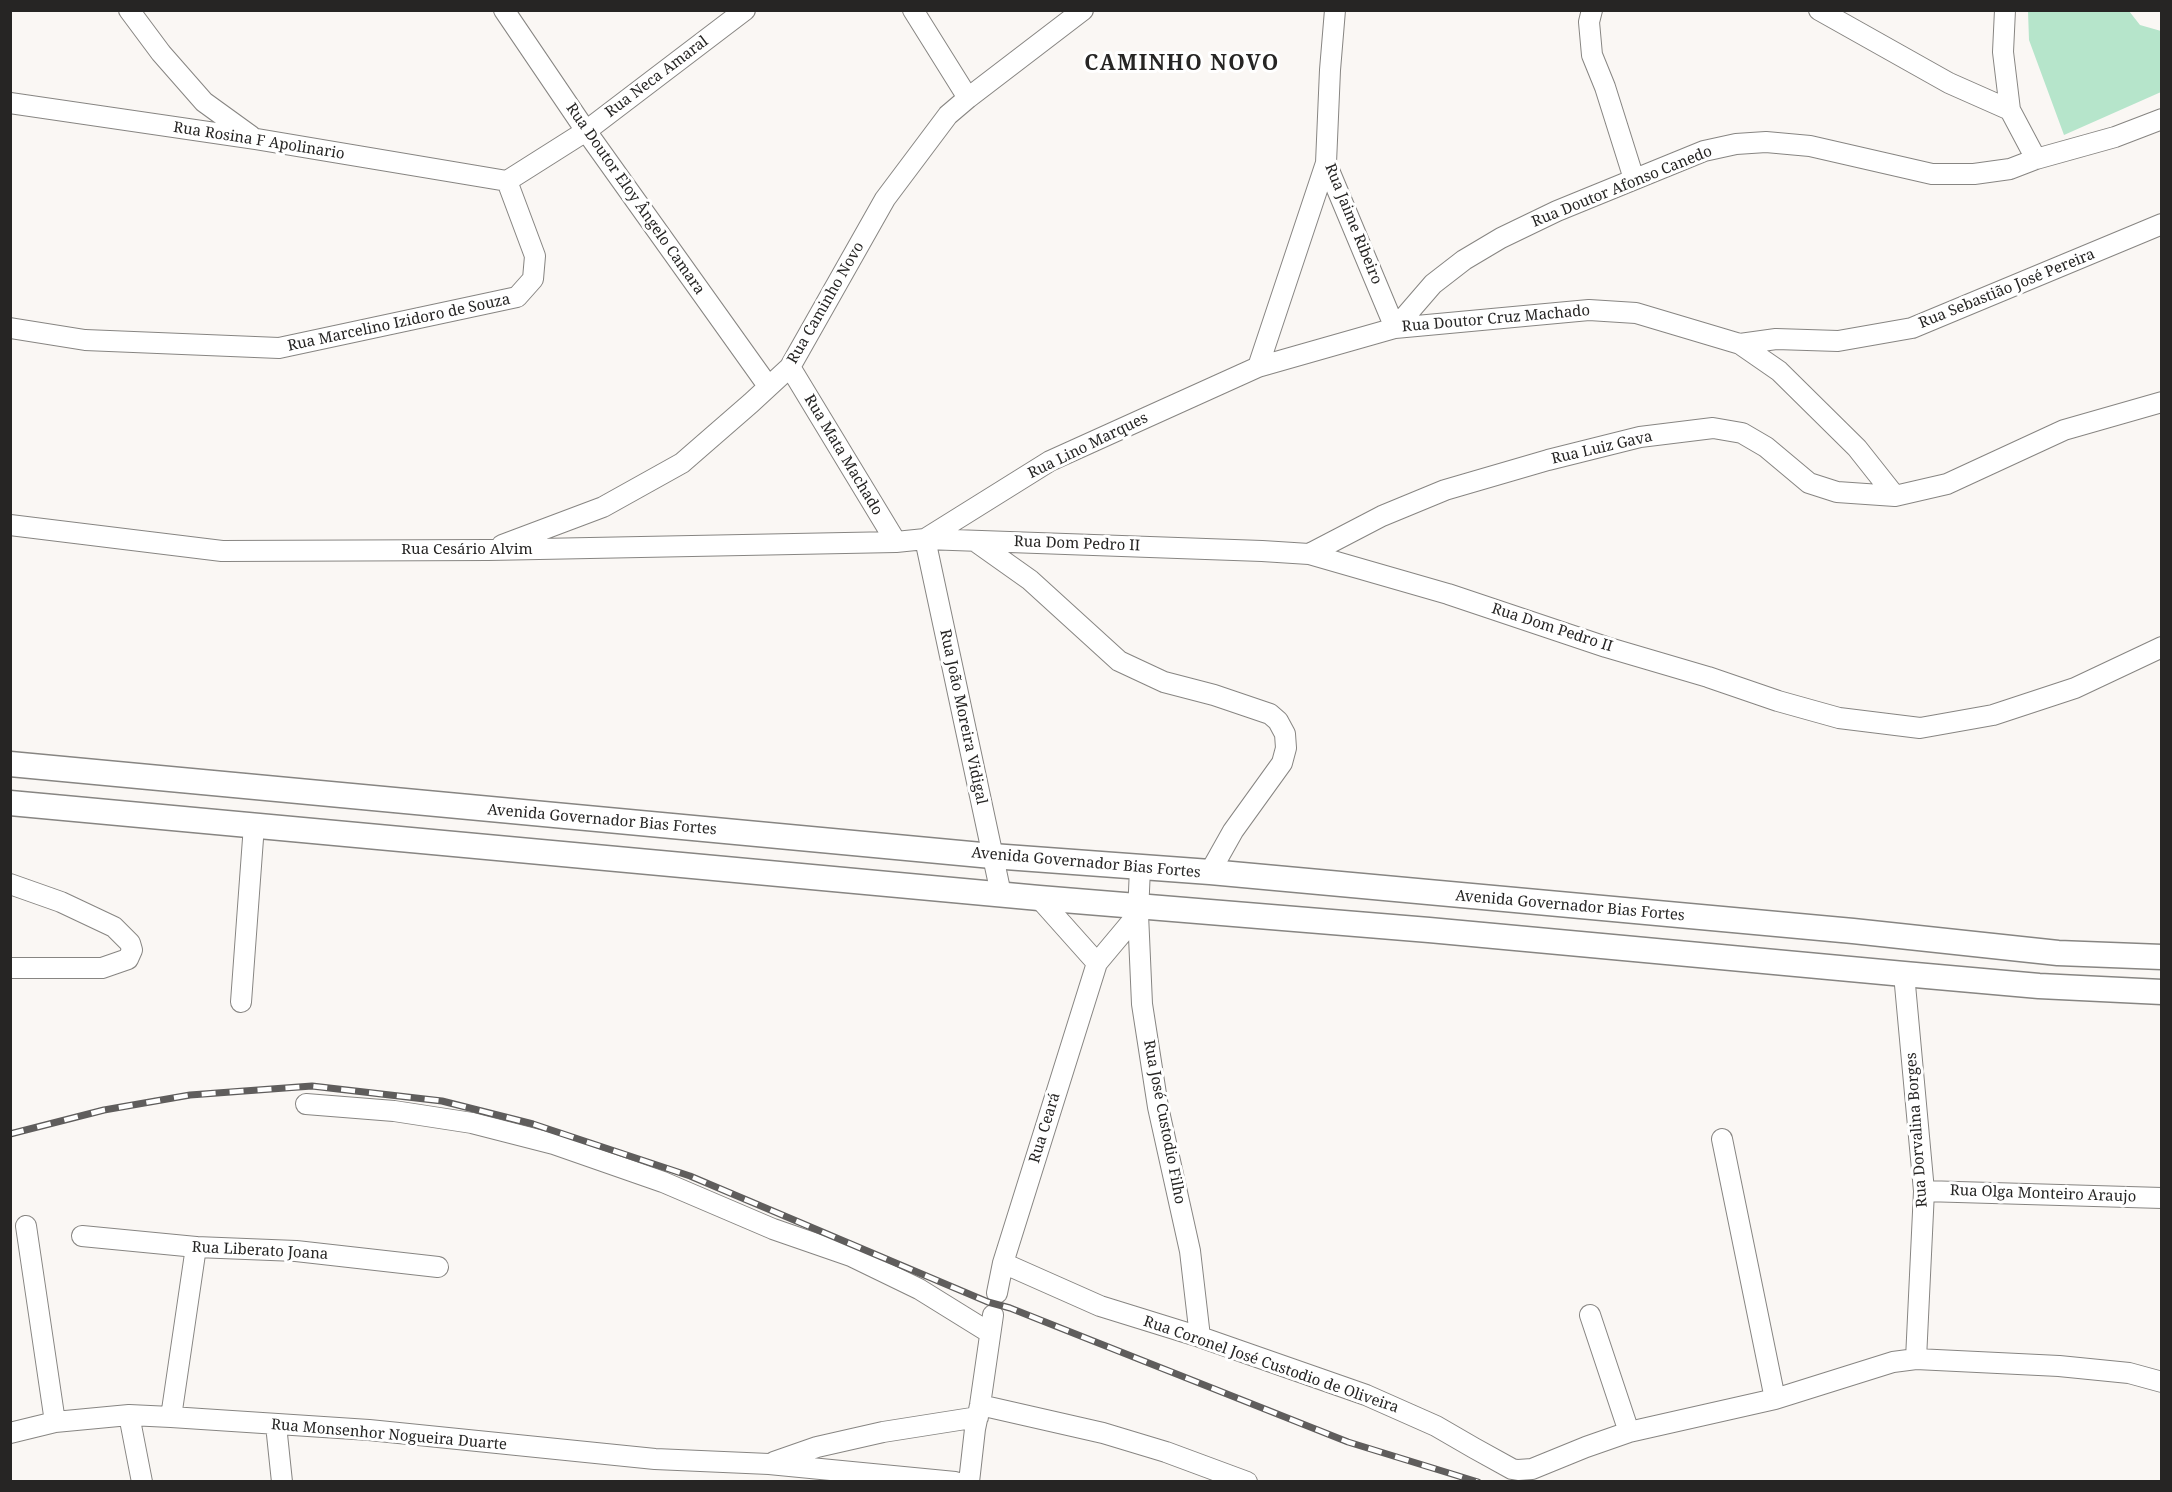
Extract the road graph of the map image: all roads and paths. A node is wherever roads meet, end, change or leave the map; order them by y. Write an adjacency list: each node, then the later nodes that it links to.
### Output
1 (129, 10): 15 (street)
2 (504, 10): 14 (street, Rua Doutor Eloy Ângelo Camara)
3 (745, 10): 14 (street, Rua Neca Amaral)
4 (913, 10): 10 (street)
5 (1083, 10): 10 (street, Rua Caminho Novo)
6 (1335, 10): 17 (street, Rua Jaime Ribeiro)
7 (1592, 10): 18 (street)
8 (1819, 10): 12 (street)
9 (2005, 10): 12 (street)
10 (968, 98): 24 (street, Rua Caminho Novo)
11 (10, 103): 15 (street, Rua Rosina F Apolinario)
12 (2010, 110): 16 (street)
13 (2162, 119): 16 (street, Rua Doutor Afonso Canedo)
14 (586, 131): 19 (street, Rua Neca Amaral); 26 (street, Rua Doutor Eloy Ângelo Camara)
15 (256, 139): 19 (street, Rua Rosina F Apolinario)
16 (2036, 159): 18 (street, Rua Doutor Afonso Canedo)
17 (1326, 163): 22 (street, Rua Jaime Ribeiro); 25 (street)
18 (1634, 179): 22 (street, Rua Doutor Afonso Canedo)
19 (507, 182): 21 (street, Rua Marcelino Izidoro de Souza)
20 (2162, 225): 23 (street, Rua Sebastião José Pereira)
21 (10, 328)
22 (1395, 328): 23 (street, Rua Doutor Cruz Machado); 25 (street, Rua Lino Marques)
23 (1740, 344): 28 (street, Rua Doutor Cruz Machado)
24 (790, 367): 26 (street, Rua Caminho Novo); 32 (street, Rua Mata Machado)
25 (1258, 367): 30 (street, Rua Lino Marques)
26 (768, 386): 33 (street, Rua Caminho Novo)
27 (2162, 402): 28 (street)
28 (1895, 496): 34 (street, Rua Luiz Gava)
29 (10, 525): 33 (street, Rua Cesário Alvim)
30 (925, 539): 31 (street, Rua Dom Pedro II); 32 (street, Rua Cesário Alvim); 42 (street, Rua João Moreira Vidigal)
31 (975, 541): 34 (street, Rua Dom Pedro II); 44 (street)
32 (896, 542): 33 (street, Rua Cesário Alvim)
33 (488, 550)
34 (1309, 554): 35 (street, Rua Dom Pedro II)
35 (2162, 647)
36 (10, 764): 37 (main road, Avenida Governador Bias Fortes)
37 (275, 790): 39 (main road, Avenida Governador Bias Fortes); 40 (main road)
38 (10, 803): 40 (main road)
39 (563, 817): 41 (main road); 42 (main road, Avenida Governador Bias Fortes)
40 (263, 826): 41 (main road); 58 (street)
41 (561, 854): 46 (main road)
42 (992, 856): 43 (main road, Avenida Governador Bias Fortes); 46 (street, Rua João Moreira Vidigal)
43 (1140, 868): 44 (main road, Avenida Governador Bias Fortes); 49 (street)
44 (1210, 872): 47 (main road, Avenida Governador Bias Fortes)
45 (10, 884): 54 (street)
46 (1001, 894): 48 (main road)
47 (1432, 894): 50 (main road); 51 (main road, Avenida Governador Bias Fortes)
48 (1039, 898): 49 (main road); 53 (street)
49 (1138, 910): 50 (main road); 53 (street, Rua Ceará); 70 (street, Rua José Custodio Filho)
50 (1430, 930): 55 (main road)
51 (1853, 931): 52 (main road, Avenida Governador Bias Fortes); 55 (main road)
52 (2162, 957)
53 (1097, 963): 66 (street, Rua Ceará)
54 (10, 968)
55 (1854, 969): 56 (main road)
56 (1904, 974): 57 (main road); 61 (street, Rua Dorvalina Borges)
57 (2162, 992)
58 (241, 1002)
59 (306, 1104): 74 (street)
60 (1722, 1140): 73 (street)
61 (1924, 1191): 62 (street, Rua Olga Monteiro Araujo); 71 (street, Rua Dorvalina Borges)
62 (2162, 1198)
63 (26, 1226): 77 (street)
64 (82, 1236): 65 (street, Rua Liberato Joana)
65 (196, 1247): 67 (street, Rua Liberato Joana); 76 (street)
66 (1003, 1263): 68 (street, Rua Ceará); 70 (street, Rua Coronel José Custodio de Oliveira)
67 (438, 1267)
68 (997, 1293)
69 (1590, 1315): 79 (street)
70 (1200, 1338): 79 (street, Rua Coronel José Custodio de Oliveira)
71 (1916, 1359): 72 (street, Rua Coronel José Custodio de Oliveira); 73 (street, Rua Coronel José Custodio de Oliveira)
72 (2162, 1382)
73 (1774, 1398): 79 (street, Rua Coronel José Custodio de Oliveira)
74 (979, 1411): 81 (street, Rua Monsenhor Nogueira Duarte); 85 (street); 86 (street)
75 (129, 1415): 76 (street, Rua Monsenhor Nogueira Duarte); 77 (street, Rua Monsenhor Nogueira Duarte); 82 (street)
76 (171, 1417): 78 (street, Rua Monsenhor Nogueira Duarte)
77 (55, 1422): 80 (street, Rua Monsenhor Nogueira Duarte)
78 (276, 1425): 81 (street, Rua Monsenhor Nogueira Duarte); 83 (street)
79 (1629, 1432)
80 (10, 1433)
81 (769, 1464): 84 (street, Rua Monsenhor Nogueira Duarte)
82 (142, 1482)
83 (282, 1482)
84 (955, 1482)
85 (969, 1482)
86 (1247, 1482)

